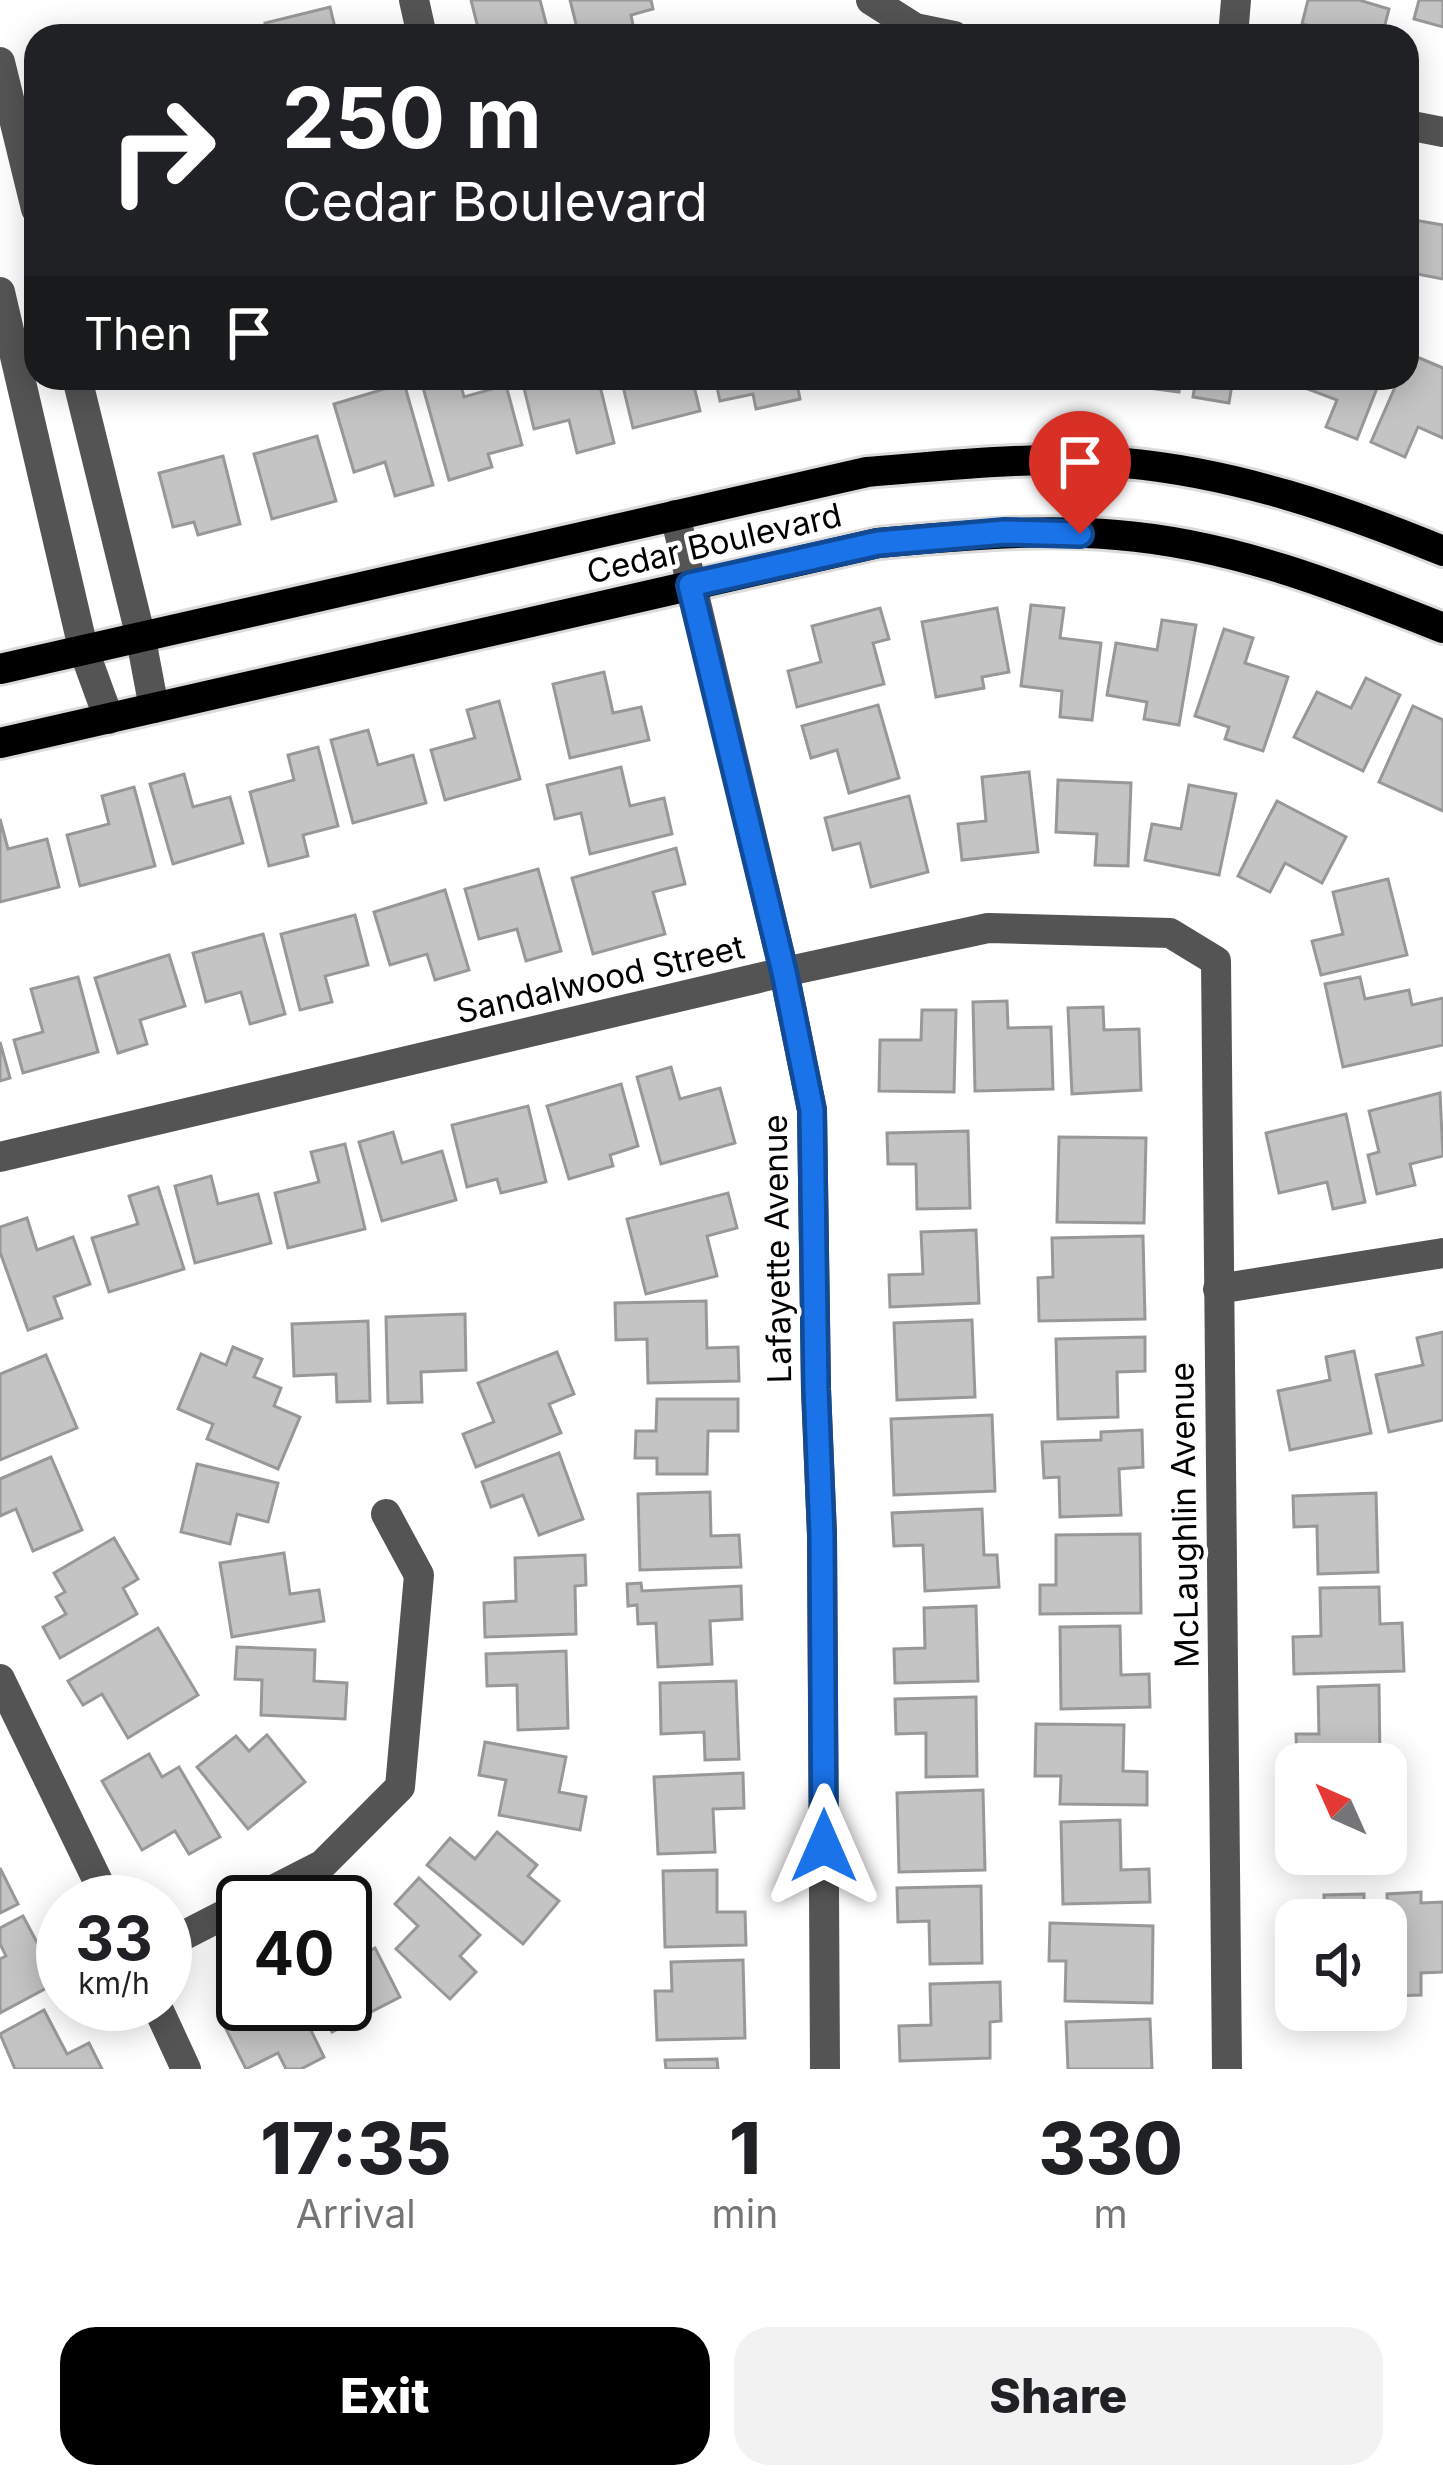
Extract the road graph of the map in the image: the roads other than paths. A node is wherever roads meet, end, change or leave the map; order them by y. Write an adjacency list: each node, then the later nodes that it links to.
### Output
1 (871, 0): 2 (street)
2 (909, 24)
3 (0, 62): 4 (street)
4 (24, 160)
5 (0, 292): 12 (street)
6 (80, 390): 11 (street)
7 (675, 515): 8 (main road, Cedar Boulevard); 9 (street, Lafayette Avenue); 11 (main road, Cedar Boulevard)
8 (1443, 551)
9 (690, 585): 10 (main road, Cedar Boulevard); 14 (main road, Cedar Boulevard); 18 (street, Lafayette Avenue)
10 (1443, 628)
11 (140, 634): 12 (main road, Cedar Boulevard); 14 (street)
12 (82, 648): 13 (main road, Cedar Boulevard); 15 (street)
13 (0, 669)
14 (154, 708): 15 (main road, Cedar Boulevard)
15 (109, 718): 16 (main road, Cedar Boulevard)
16 (0, 743)
17 (1216, 961): 18 (street, Sandalwood Street); 21 (street, McLaughlin Avenue)
18 (784, 972): 19 (street, Sandalwood Street); 28 (street, Lafayette Avenue)
19 (0, 1157)
20 (1443, 1253): 21 (street)
21 (1218, 1288): 29 (street, McLaughlin Avenue)
22 (386, 1514): 25 (street)
23 (0, 1679): 24 (street)
24 (95, 1875)
25 (301, 1875)
26 (168, 2031): 27 (street)
27 (186, 2069)
28 (825, 2069)
29 (1227, 2069)

